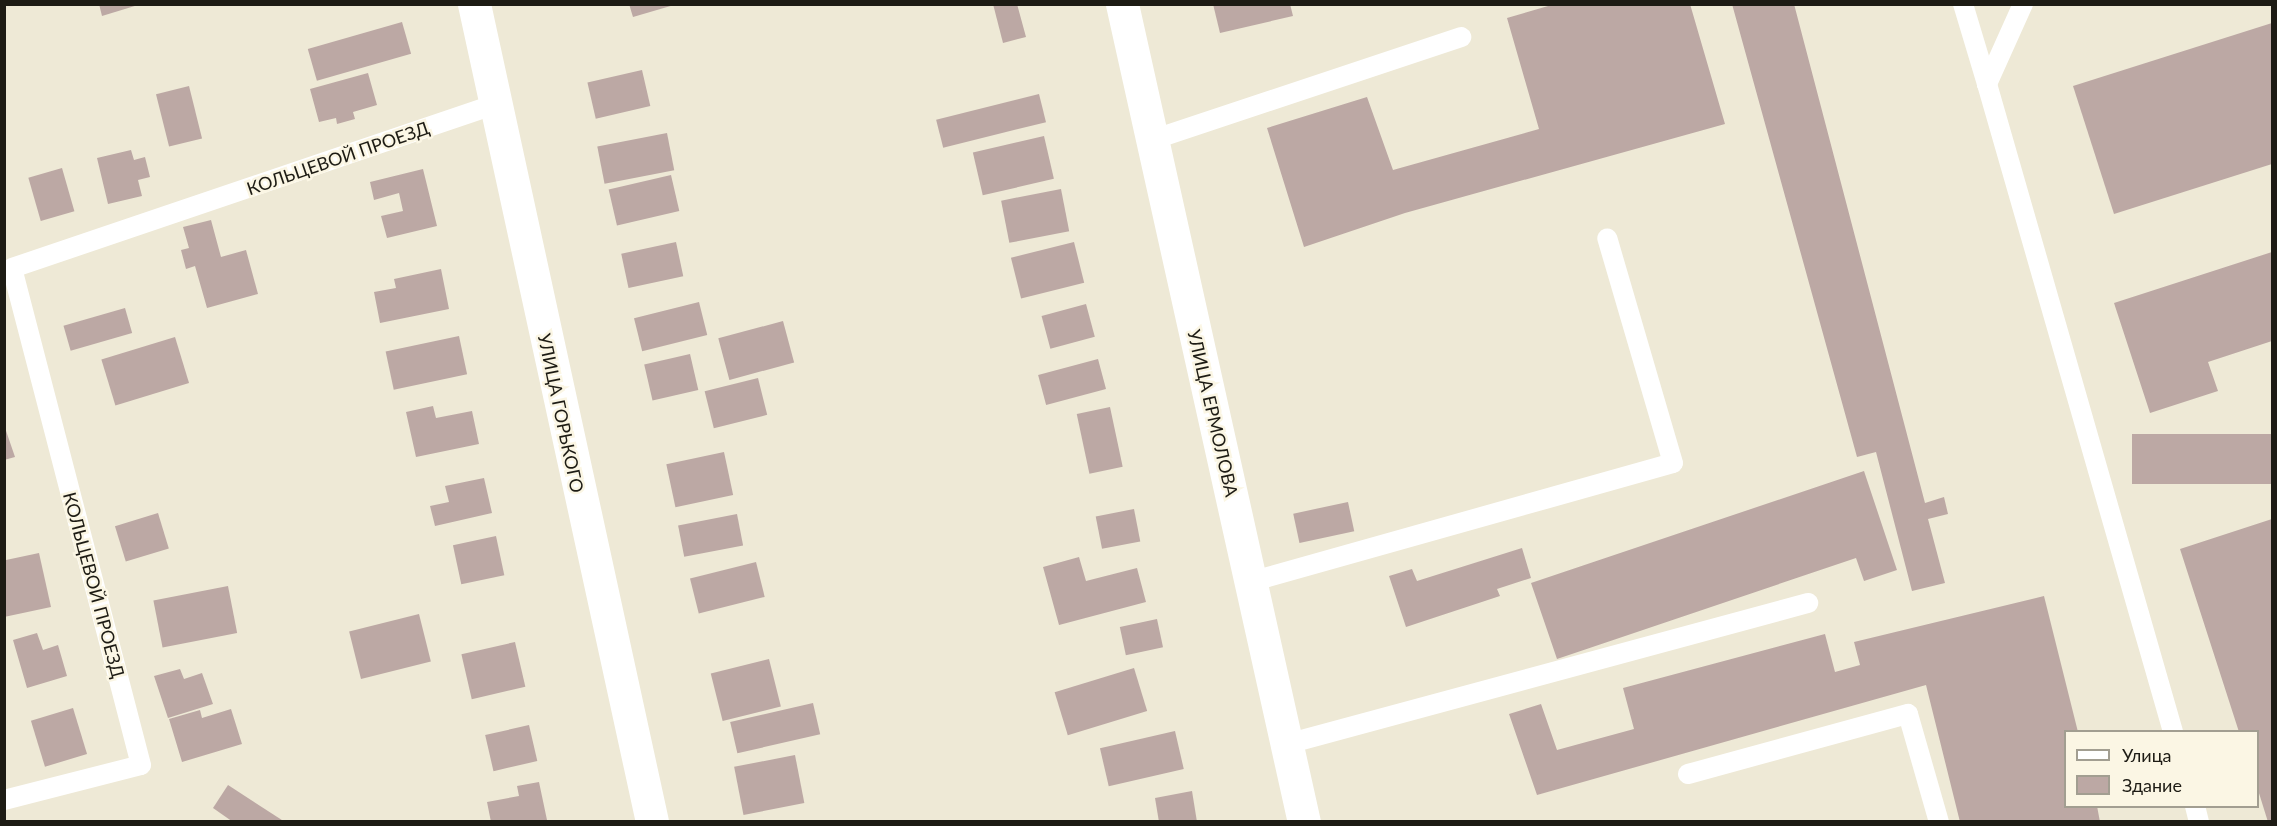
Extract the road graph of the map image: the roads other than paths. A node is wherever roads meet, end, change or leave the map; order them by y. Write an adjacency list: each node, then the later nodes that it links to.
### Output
1 (474, 4): 7 (street, УЛИЦА ГОРЬКОГО)
2 (1122, 4): 8 (street, УЛИЦА ЕРМОЛОВА)
3 (1964, 4): 6 (lane)
4 (2023, 4): 6 (lane)
5 (1461, 37): 8 (lane)
6 (1987, 84): 13 (lane)
7 (493, 105): 10 (lane, КОЛЬЦЕВОЙ ПРОЕЗД); 17 (street, УЛИЦА ГОРЬКОГО)
8 (1152, 140): 11 (street, УЛИЦА ЕРМОЛОВА)
9 (1607, 238): 11 (lane)
10 (8, 269): 16 (lane, КОЛЬЦЕВОЙ ПРОЕЗД)
11 (1250, 582): 14 (street, УЛИЦА ЕРМОЛОВА)
12 (1808, 603): 14 (lane)
13 (2172, 730)
14 (1287, 744): 18 (street, УЛИЦА ЕРМОЛОВА)
15 (1688, 774): 19 (lane)
16 (4, 800)
17 (652, 822)
18 (1304, 822)
19 (1939, 822)

